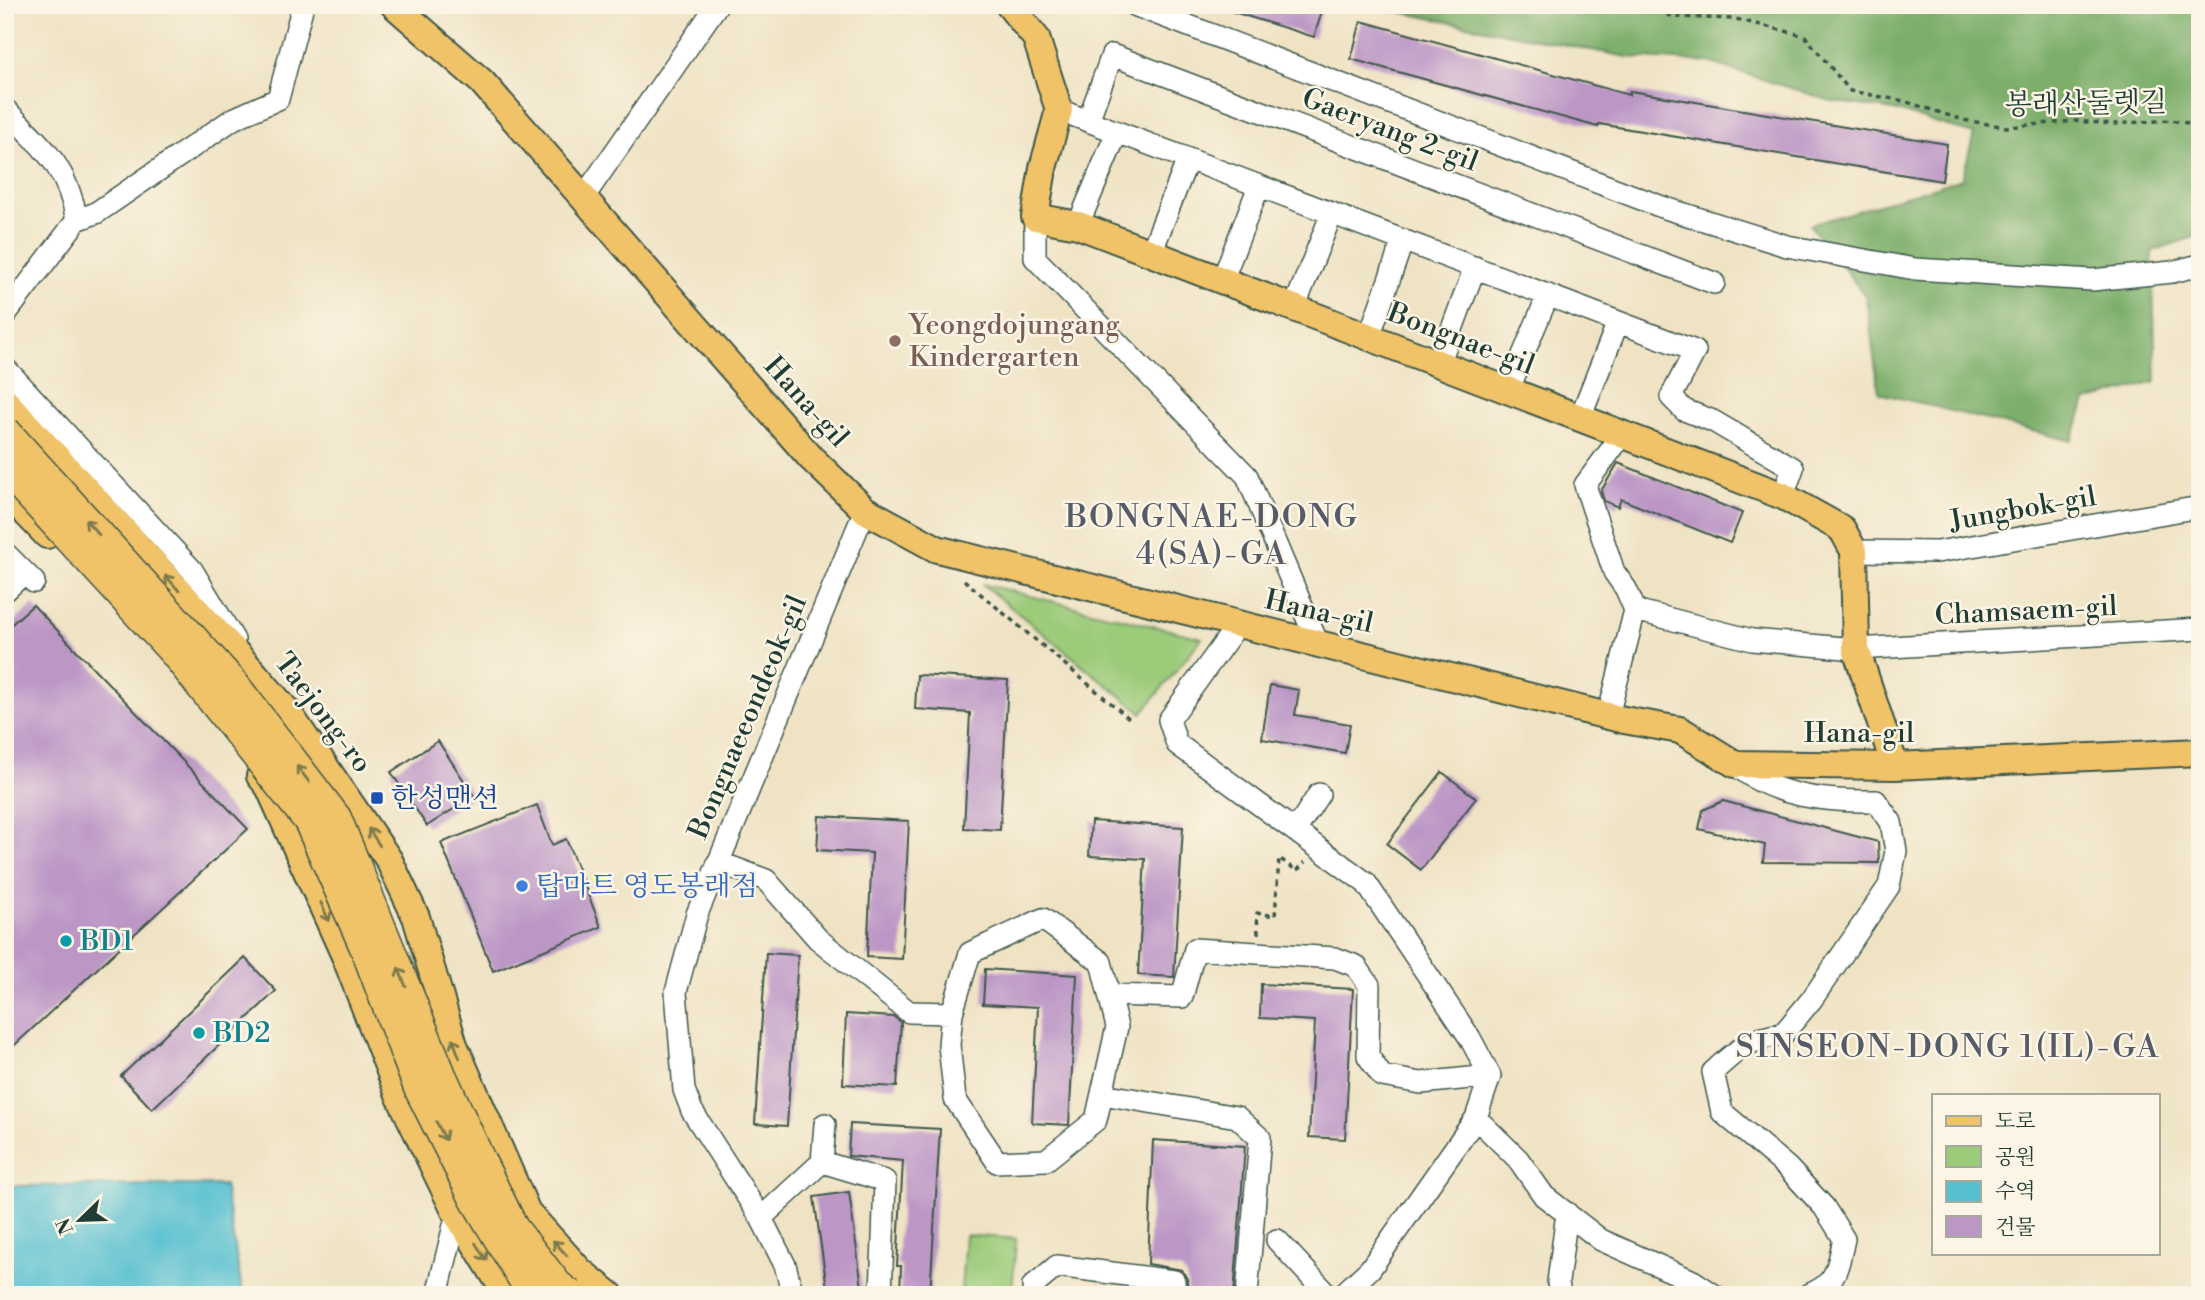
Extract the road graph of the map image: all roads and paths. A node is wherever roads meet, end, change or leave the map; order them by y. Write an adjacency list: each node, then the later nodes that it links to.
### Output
1 (303, 5): 17 (street)
2 (394, 5): 14 (main road, Hana-gil)
3 (717, 5): 14 (street)
4 (1009, 5): 8 (main road)
5 (1135, 5): 21 (street)
6 (1628, 5): 10 (path, 봉래산둘렛길)
7 (5, 109): 17 (street)
8 (1059, 110): 9 (street); 16 (main road)
9 (1088, 121): 11 (street); 24 (street, Gaeryang 2-gil)
10 (2200, 125)
11 (1117, 132): 12 (street); 18 (street)
12 (1188, 159): 13 (street); 20 (street)
13 (1259, 186): 15 (street); 23 (street)
14 (583, 198): 41 (main road, Hana-gil)
15 (1332, 213): 19 (street); 26 (street)
16 (1035, 217): 18 (main road, Bongnae-gil); 49 (street)
17 (76, 220): 27 (street)
18 (1079, 225): 20 (main road, Bongnae-gil)
19 (1403, 240): 22 (street); 29 (street)
20 (1151, 253): 23 (main road, Bongnae-gil)
21 (2200, 265)
22 (1475, 267): 25 (street); 30 (street)
23 (1222, 281): 26 (main road, Bongnae-gil)
24 (1714, 283)
25 (1548, 295): 28 (street); 32 (street)
26 (1294, 308): 29 (main road, Bongnae-gil)
27 (5, 315)
28 (1618, 322): 34 (street); 39 (street)
29 (1369, 337): 30 (main road, Bongnae-gil)
30 (1439, 364): 32 (main road, Bongnae-gil)
31 (5, 369): 51 (street)
32 (1508, 391): 34 (main road, Bongnae-gil)
33 (5, 401): 51 (main road, Taejong-ro, one-way to 33)
34 (1580, 418): 36 (main road, Bongnae-gil)
35 (5, 431): 77 (highway, one-way to 35, bridge)
36 (1622, 435): 39 (main road, Bongnae-gil); 46 (street)
37 (5, 468): 76 (highway, one-way to 76, bridge)
38 (5, 491): 70 (main road, one-way to 70)
39 (1783, 496): 42 (main road, Bongnae-gil)
40 (2200, 507): 42 (street, Jungbok-gil)
41 (865, 510): 47 (main road, Hana-gil); 59 (street, Bongnaeeondeok-gil)
42 (1854, 551): 50 (main road)
43 (5, 553): 45 (street)
44 (964, 580): 53 (path)
45 (5, 591)
46 (1635, 610): 50 (street, Chamsaem-gil); 52 (street)
47 (1238, 624): 49 (main road, Hana-gil); 58 (street)
48 (2200, 629): 50 (street, Chamsaem-gil)
49 (1318, 644): 52 (main road, Hana-gil)
50 (1856, 649): 56 (main road)
51 (255, 674): 66 (main road, Taejong-ro, one-way to 51)
52 (1608, 716): 55 (main road, Hana-gil)
53 (1130, 719)
54 (2200, 752): 56 (main road, Hana-gil)
55 (1735, 764): 56 (main road, Hana-gil); 88 (street)
56 (1895, 766)
57 (1319, 794): 58 (street)
58 (1294, 831): 64 (street)
59 (718, 862): 63 (street); 72 (street, Bongnaeeondeok-gil)
60 (1306, 862): 61 (path)
61 (1260, 953): 62 (street); 64 (street)
62 (1109, 995): 63 (street); 65 (street)
63 (952, 1013): 65 (street)
64 (1490, 1076): 67 (street)
65 (1102, 1094): 83 (street)
66 (483, 1116): 70 (street); 78 (main road, Taejong-ro, one-way to 66)
67 (1476, 1118): 71 (street); 85 (street)
68 (825, 1124): 69 (street)
69 (822, 1162): 72 (street); 80 (street)
70 (456, 1213): 74 (street); 75 (main road, one-way to 75)
71 (1567, 1213): 86 (street); 87 (street)
72 (761, 1218): 79 (street, Bongnaeeondeok-gil)
73 (1277, 1240): 84 (street)
74 (437, 1295)
75 (507, 1295)
76 (533, 1295)
77 (570, 1295)
78 (610, 1295)
79 (793, 1295)
80 (881, 1295)
81 (1034, 1295): 82 (street)
82 (1175, 1295)
83 (1247, 1295)
84 (1328, 1295)
85 (1342, 1295)
86 (1560, 1295)
87 (1714, 1295)
88 (1808, 1295)

